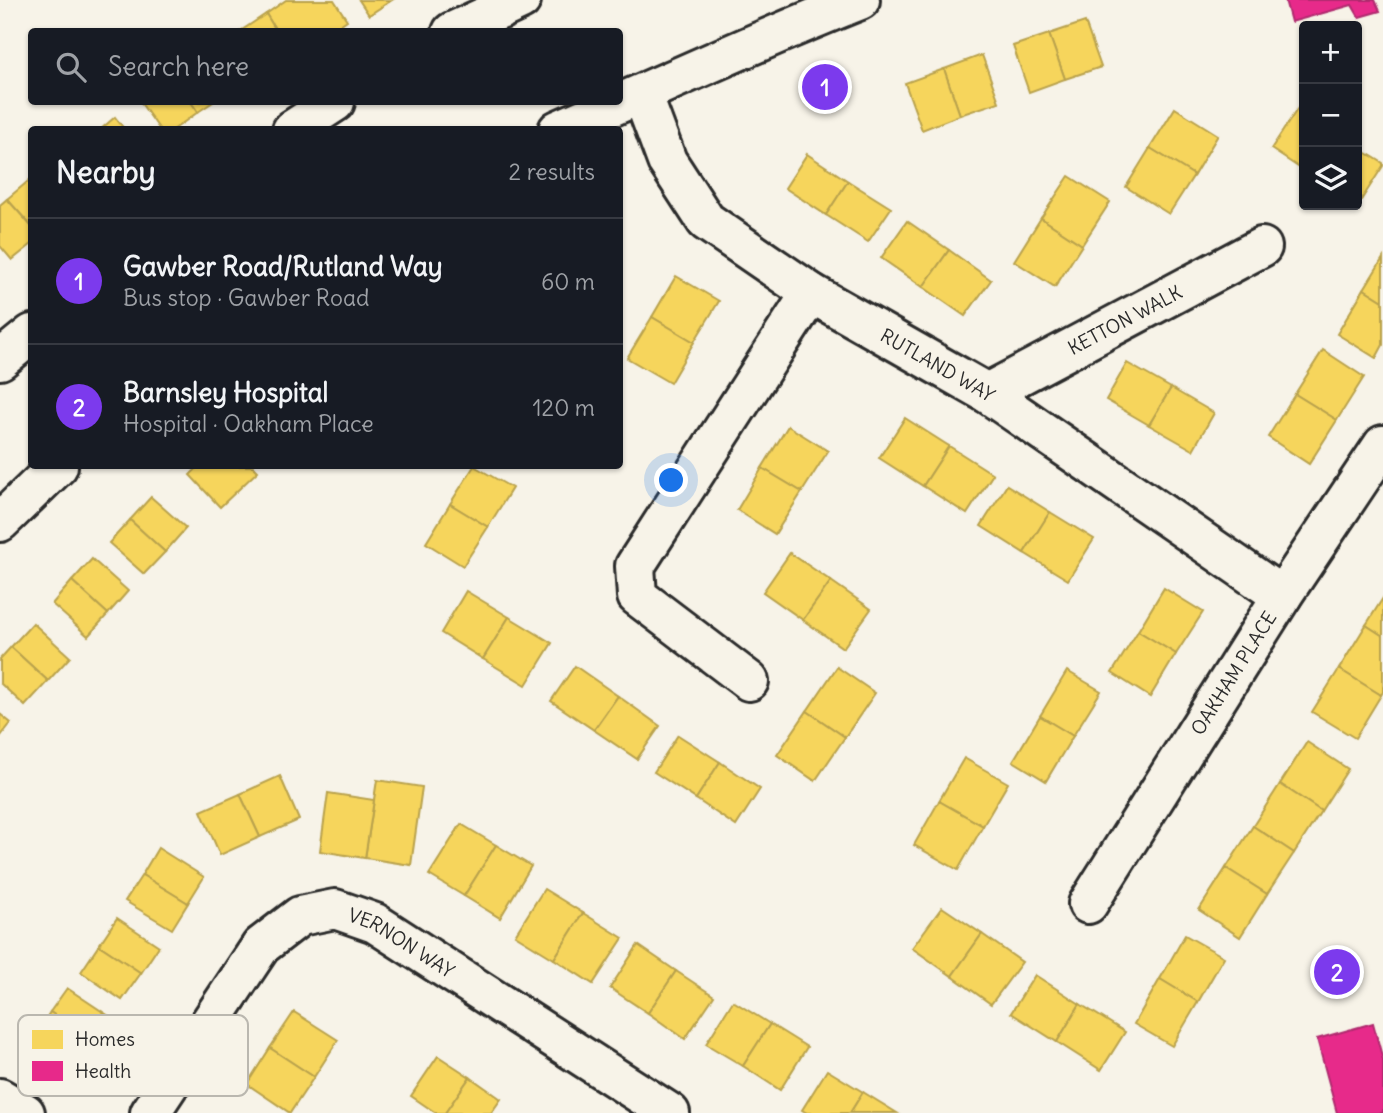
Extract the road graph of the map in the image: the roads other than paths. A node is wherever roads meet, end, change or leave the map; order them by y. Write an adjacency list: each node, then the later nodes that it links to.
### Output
1 (521, 0): 4 (street)
2 (860, 0): 3 (street)
3 (788, 13): 5 (street)
4 (461, 28)
5 (642, 94): 6 (street); 12 (street, RUTLAND WAY)
6 (623, 102)
7 (330, 105): 9 (street)
8 (616, 105): 10 (street)
9 (298, 126)
10 (567, 126)
11 (1262, 247): 15 (street, KETTON WALK)
12 (811, 293): 15 (street, RUTLAND WAY); 20 (street)
13 (28, 337): 14 (street)
14 (0, 360)
15 (987, 393): 19 (street, RUTLAND WAY)
16 (1383, 445): 19 (street, OAKHAM PLACE)
17 (55, 469): 18 (street)
18 (0, 522)
19 (1282, 596): 21 (street, OAKHAM PLACE)
20 (749, 681)
21 (1088, 904)
22 (215, 1015): 27 (street, VERNON WAY)
23 (161, 1096): 26 (street, VERNON WAY)
24 (0, 1098): 25 (street)
25 (25, 1113)
26 (150, 1113)
27 (670, 1113)

